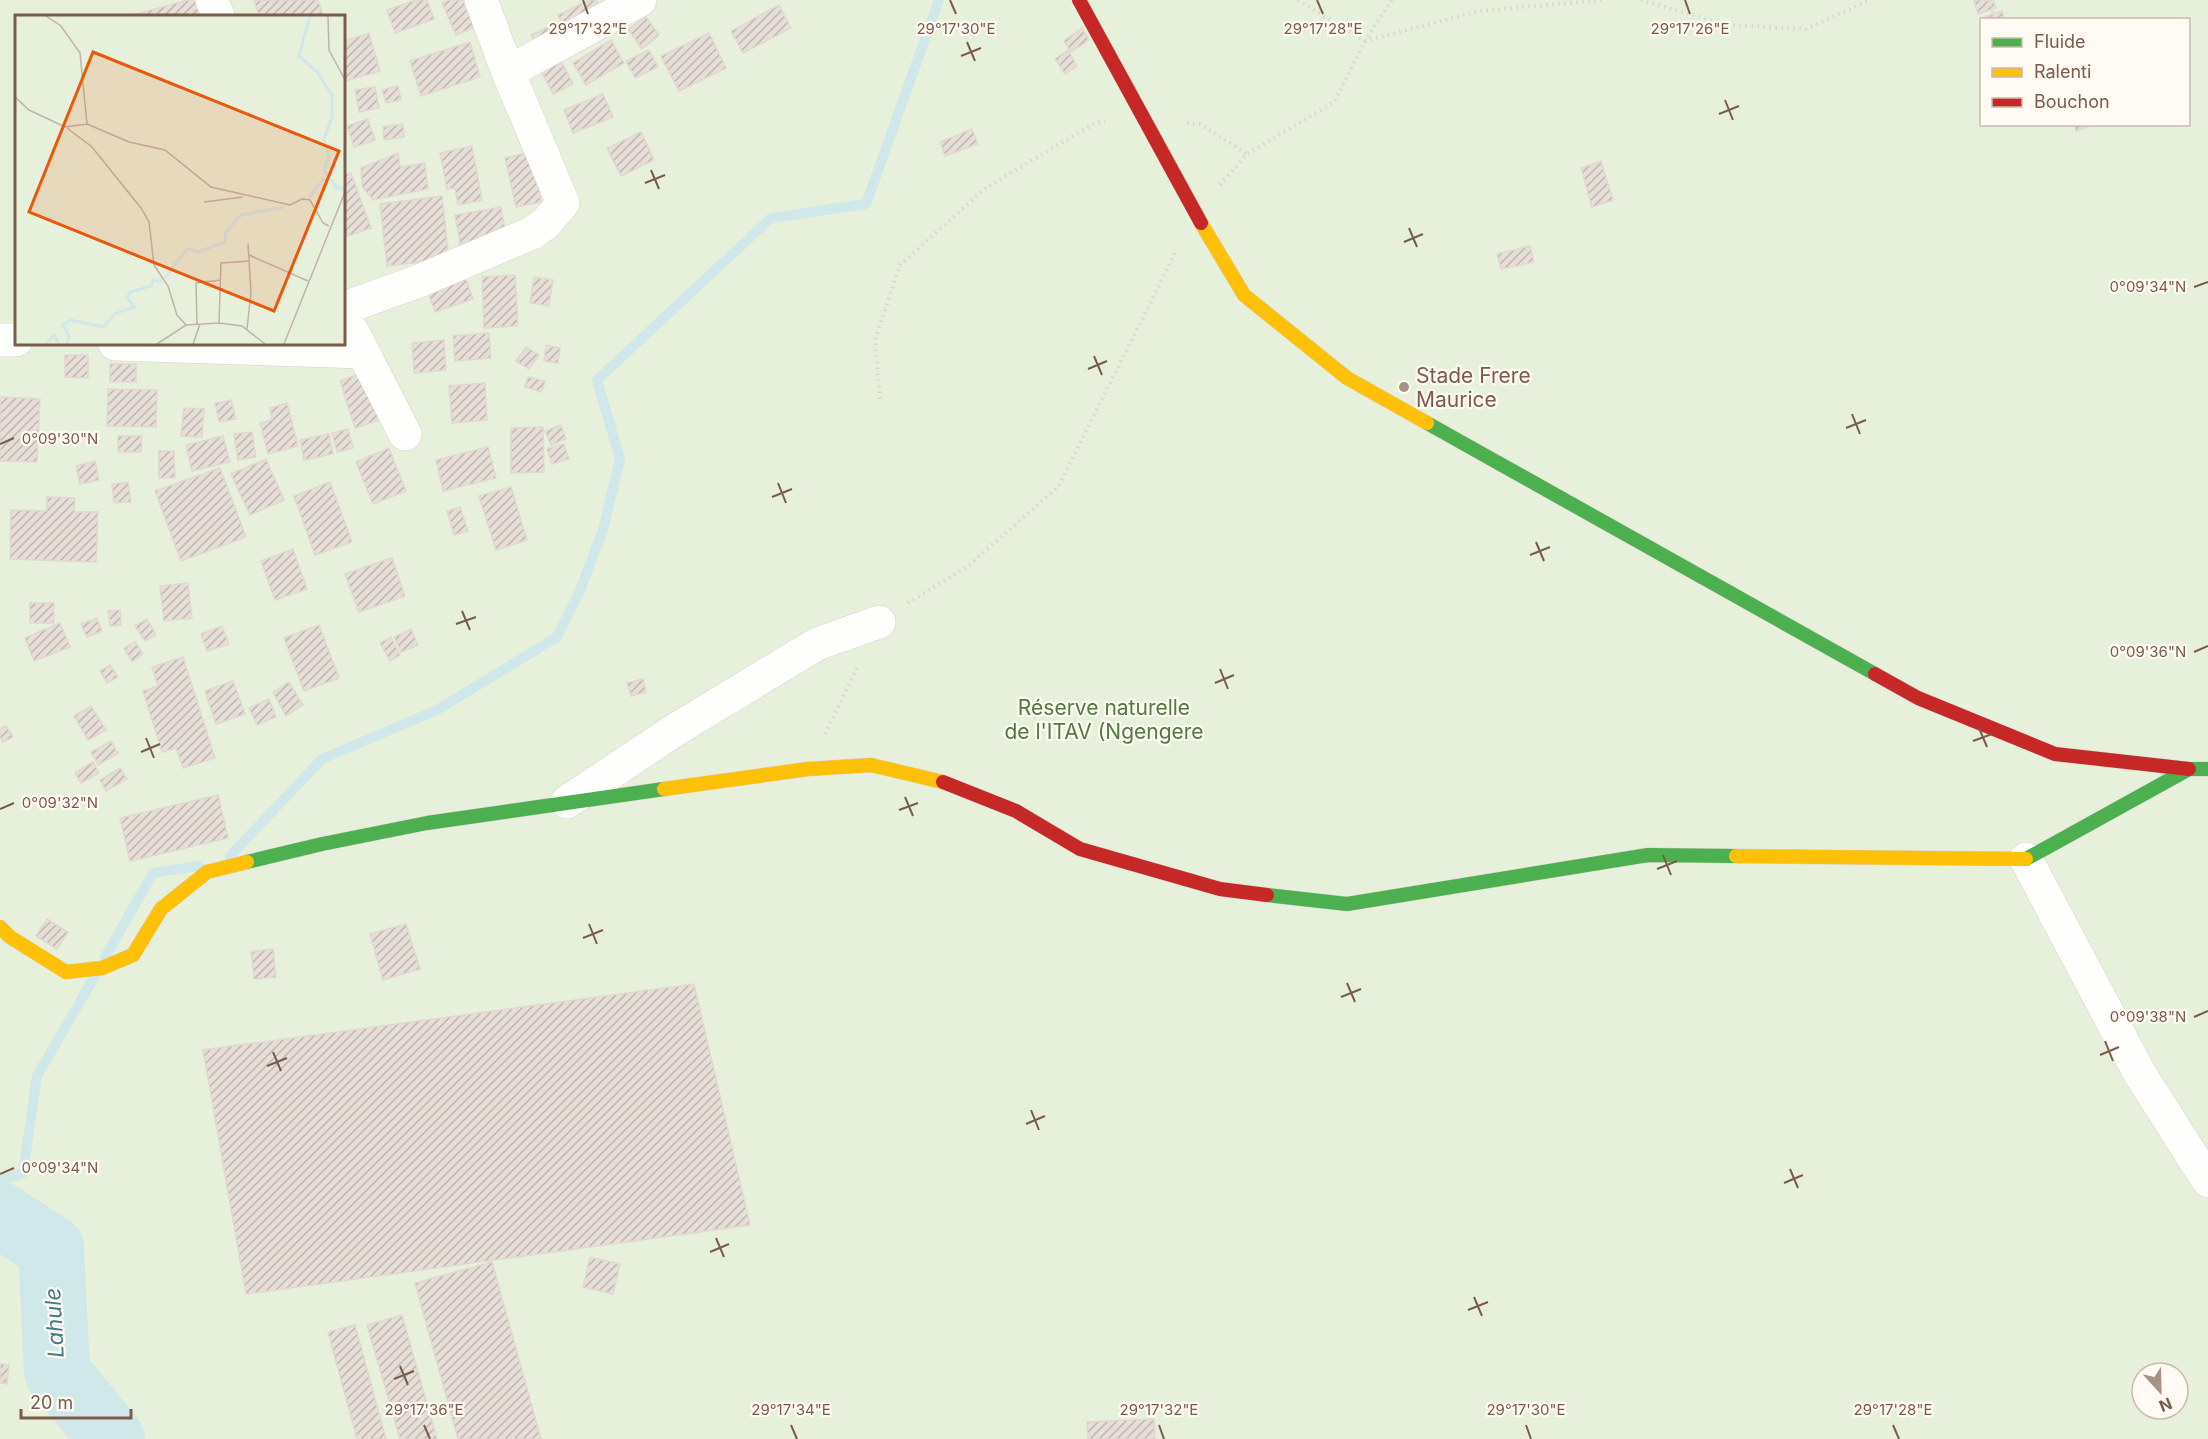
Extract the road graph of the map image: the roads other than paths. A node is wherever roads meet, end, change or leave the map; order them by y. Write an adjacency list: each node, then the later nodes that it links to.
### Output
1 (213, 0): 5 (street)
2 (481, 0): 6 (street)
3 (640, 0): 6 (street)
4 (1079, 0): 13 (street)
5 (218, 15)
6 (508, 72): 7 (street)
7 (345, 308)
8 (345, 316): 10 (street)
9 (146, 345): 10 (street)
10 (363, 352): 11 (street)
11 (405, 434)
12 (879, 622): 15 (street)
13 (2189, 769): 14 (street); 16 (street)
14 (2208, 769)
15 (567, 802): 16 (street); 17 (street)
16 (2026, 859): 18 (street)
17 (0, 927)
18 (2208, 1181)

